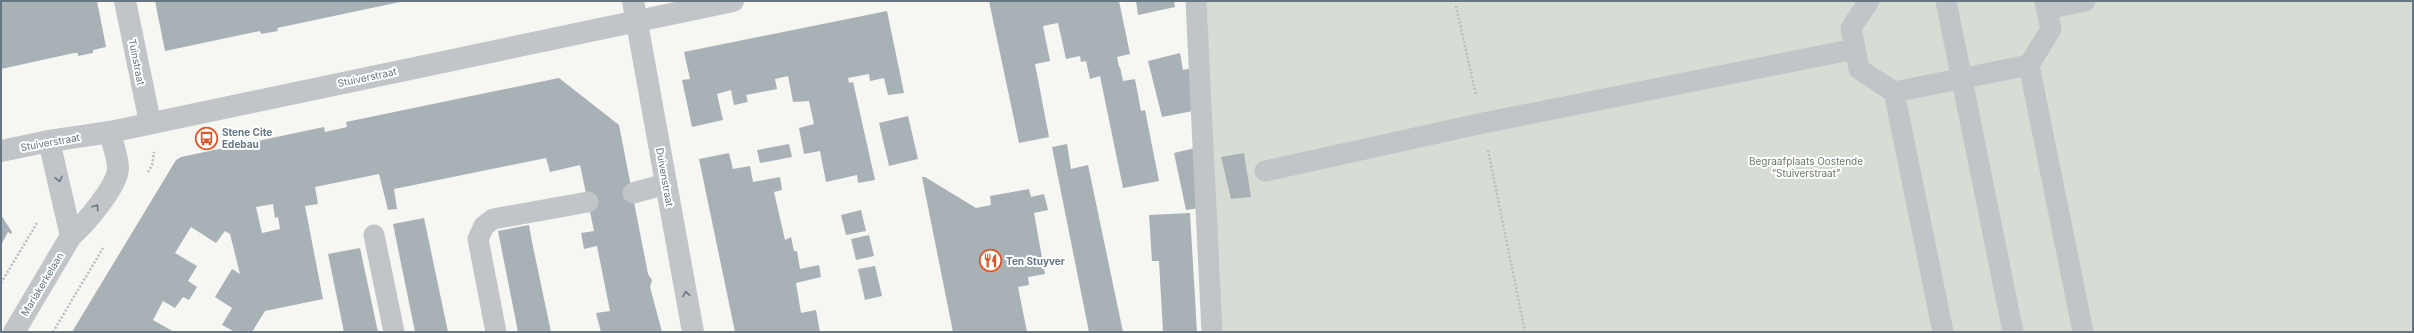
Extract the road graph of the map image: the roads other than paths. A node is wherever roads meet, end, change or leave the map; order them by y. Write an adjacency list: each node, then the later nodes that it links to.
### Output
1 (125, 1): 13 (street, Tuinstraat)
2 (733, 1): 8 (street, Stuiverstraat)
3 (1196, 1): 27 (lane)
4 (1869, 1): 9 (lane)
5 (1946, 1): 11 (lane)
6 (2085, 1): 7 (lane)
7 (2046, 5): 10 (lane)
8 (634, 11): 13 (street, Stuiverstraat); 18 (street, Duivenstraat)
9 (1855, 49): 12 (lane); 17 (lane)
10 (2028, 64): 11 (lane); 30 (lane)
11 (1962, 78): 12 (lane); 29 (lane)
12 (1894, 92): 28 (lane)
13 (150, 122): 14 (street, Stuiverstraat)
14 (110, 132): 15 (street, Stuiverstraat); 22 (street, Mariakerkelaan, one-way to 14)
15 (49, 141): 16 (street, Stuiverstraat); 22 (street, one-way to 22)
16 (1, 151)
17 (1265, 172)
18 (666, 184): 19 (lane); 26 (street, Duivenstraat, one-way to 18)
19 (633, 193)
20 (588, 202): 25 (lane)
21 (374, 235): 24 (lane)
22 (71, 236): 23 (street, Mariakerkelaan)
23 (14, 332)
24 (394, 332)
25 (496, 332)
26 (693, 332)
27 (1212, 332)
28 (1943, 332)
29 (2014, 332)
30 (2083, 332)

